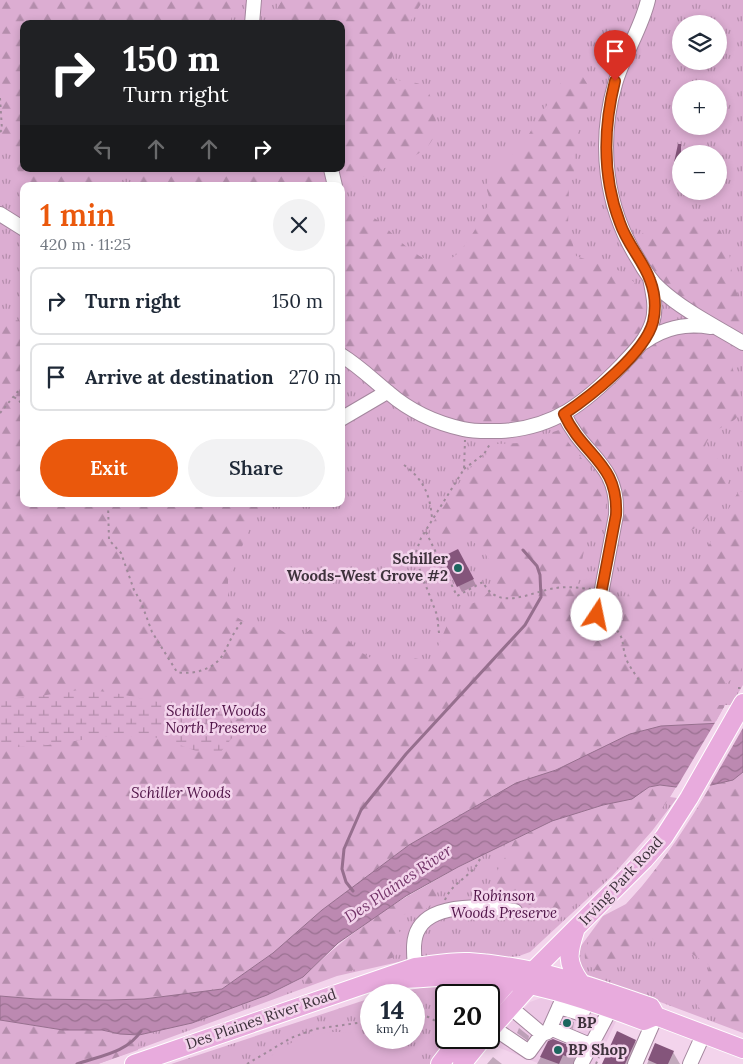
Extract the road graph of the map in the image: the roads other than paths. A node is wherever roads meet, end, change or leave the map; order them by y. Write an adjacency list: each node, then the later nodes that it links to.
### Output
1 (254, 0): 3 (street)
2 (648, 0): 6 (street)
3 (252, 20)
4 (0, 214): 5 (street)
5 (20, 226)
6 (650, 278): 7 (street); 9 (street)
7 (718, 328): 8 (street); 9 (street)
8 (743, 343)
9 (642, 344): 12 (street)
10 (345, 358): 11 (street)
11 (387, 392): 12 (street); 13 (street)
12 (564, 414): 14 (street)
13 (345, 417)
14 (597, 615)
15 (741, 699): 17 (main road, Irving Park Road)
16 (515, 911): 18 (street)
17 (575, 930): 20 (main road, Irving Park Road); 23 (main road)
18 (415, 967): 20 (main road, Des Plaines River Road); 21 (main road, Des Plaines River Road)
19 (464, 976): 21 (main road, Des Plaines River Road); 22 (main road, Des Plaines River Road); 24 (main road)
20 (532, 977): 22 (main road, Irving Park Road); 23 (main road, Des Plaines River Road); 26 (main road, Des Plaines River Road); 27 (main road, Irving Park Road)
21 (389, 978): 38 (main road, Des Plaines River Road)
22 (509, 981): 25 (main road, Irving Park Road)
23 (580, 982): 29 (main road, Des Plaines River Road)
24 (474, 984)
25 (500, 991)
26 (562, 1000): 28 (main road, Des Plaines River Road); 31 (street)
27 (510, 1007): 30 (main road, Irving Park Road); 31 (street)
28 (611, 1008): 29 (main road, Des Plaines River Road); 34 (street)
29 (656, 1016): 32 (main road, Des Plaines River Road); 42 (street)
30 (500, 1018)
31 (546, 1031): 33 (street); 34 (street)
32 (704, 1033): 37 (main road, Des Plaines River Road); 43 (street)
33 (500, 1038)
34 (590, 1045): 41 (street)
35 (446, 1049): 39 (main road)
36 (474, 1049): 40 (main road, Irving Park Road)
37 (743, 1049)
38 (134, 1064)
39 (440, 1064)
40 (462, 1064)
41 (581, 1064)
42 (635, 1064)
43 (690, 1064)

